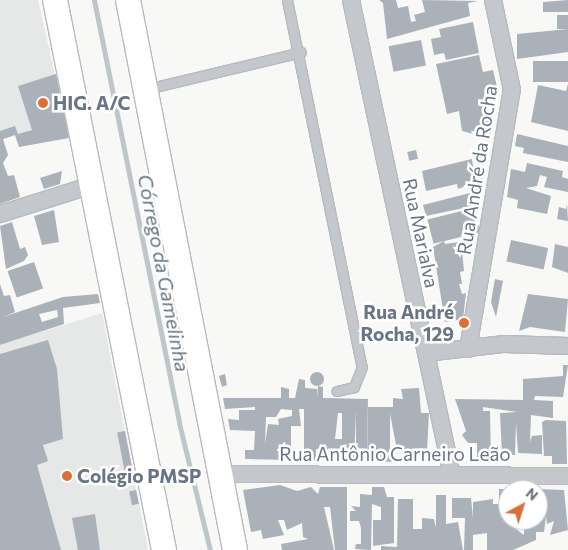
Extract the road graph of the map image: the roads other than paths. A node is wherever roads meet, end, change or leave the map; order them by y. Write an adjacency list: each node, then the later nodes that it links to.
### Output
1 (56, 0): 8 (main road)
2 (128, 0): 7 (main road)
3 (287, 0): 6 (lane)
4 (351, 0): 12 (street, Rua Marialva)
5 (493, 0): 11 (street, Rua André da Rocha)
6 (301, 52): 7 (lane); 13 (lane)
7 (145, 89): 14 (main road)
8 (95, 184): 9 (street); 17 (main road)
9 (0, 214)
10 (568, 346): 11 (street)
11 (468, 349): 12 (street)
12 (426, 354): 15 (street, Rua Marialva)
13 (336, 390)
14 (221, 474): 15 (street, Rua Antônio Carneiro Leão); 18 (main road)
15 (452, 474): 16 (street, Rua Antônio Carneiro Leão)
16 (568, 476)
17 (164, 550)
18 (235, 550)

